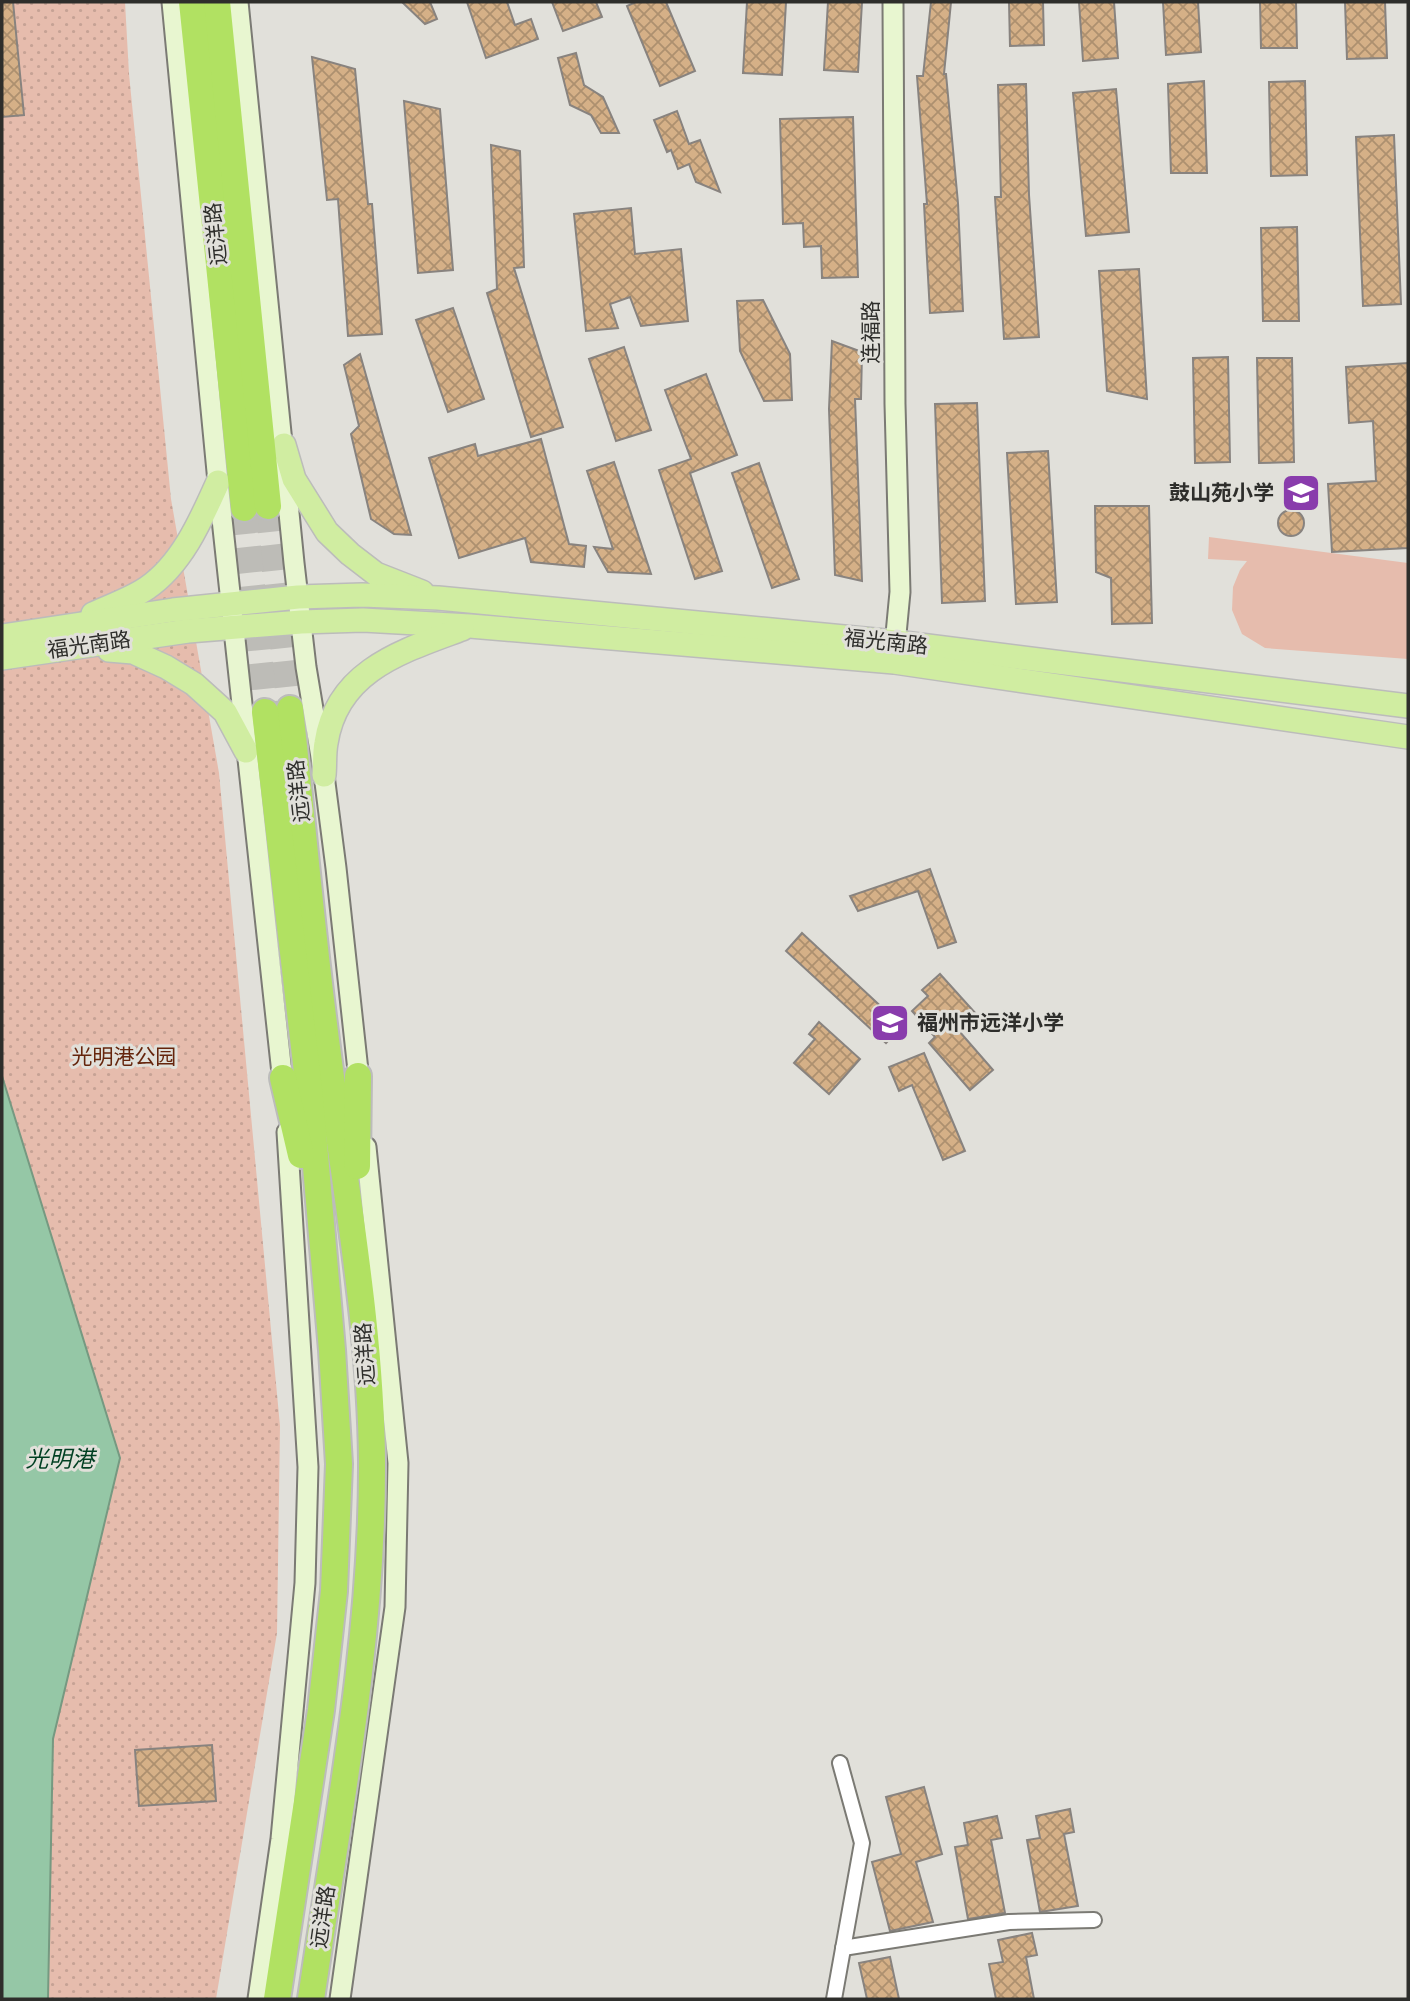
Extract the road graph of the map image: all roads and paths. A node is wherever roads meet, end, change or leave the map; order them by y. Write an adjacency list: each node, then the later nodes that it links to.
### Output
1 (172, 2): 7 (main road)
2 (192, 2): 3 (highway, 远洋路)
3 (217, 2)
4 (238, 2): 6 (main road)
5 (893, 2): 17 (main road, 连福路)
6 (284, 445): 8 (main road); 9 (main road)
7 (218, 482): 10 (main road); 13 (main road)
8 (298, 597): 9 (main road, 福光南路); 10 (main road, 福光南路); 12 (main road)
9 (438, 598): 17 (main road, 福光南路)
10 (232, 616): 11 (main road); 12 (main road, 福光南路); 21 (main road)
11 (175, 621): 13 (main road, 福光南路); 16 (main road, 福光南路)
12 (301, 622): 14 (main road, 福光南路); 22 (main road)
13 (73, 624): 15 (main road, 福光南路)
14 (470, 626): 17 (main road, 福光南路); 22 (main road)
15 (2, 636)
16 (78, 647): 18 (main road, 福光南路); 21 (main road)
17 (895, 652): 19 (main road, 福光南路); 20 (main road, 福光南路)
18 (2, 659)
19 (1408, 706)
20 (1408, 737)
21 (246, 751): 24 (main road)
22 (324, 775): 23 (main road)
23 (358, 1076): 25 (highway); 33 (main road)
24 (283, 1078): 26 (highway); 30 (main road)
25 (355, 1238): 26 (highway, 远洋路); 32 (highway, 远洋路)
26 (321, 1242): 31 (highway, 远洋路)
27 (840, 1763): 29 (street)
28 (1094, 1920): 29 (street)
29 (843, 1948): 34 (street)
30 (258, 1999)
31 (277, 1999)
32 (311, 1999)
33 (340, 1999)
34 (834, 1999)

